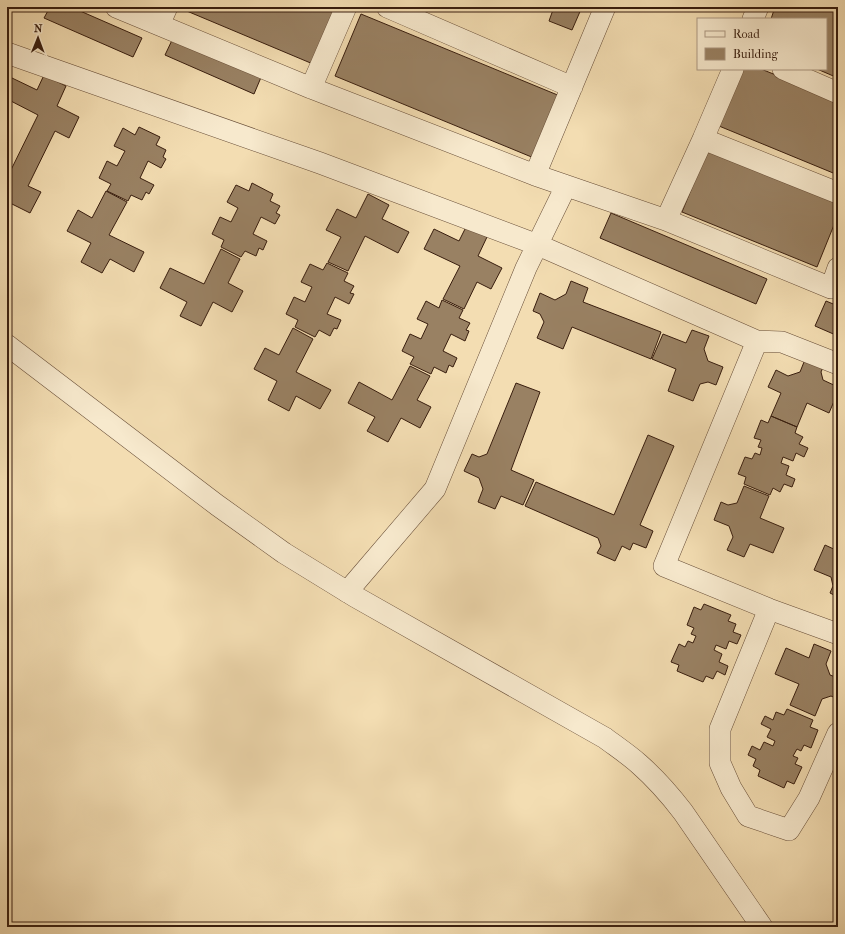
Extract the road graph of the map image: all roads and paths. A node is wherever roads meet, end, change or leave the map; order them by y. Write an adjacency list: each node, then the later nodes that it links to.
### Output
1 (116, 7): 6 (street)
2 (346, 7): 12 (street)
3 (387, 7): 11 (street)
4 (605, 7): 11 (street)
5 (758, 7): 7 (street)
6 (163, 16): 12 (street)
7 (753, 18)
8 (7, 53): 19 (street)
9 (733, 70): 14 (street)
10 (785, 70): 13 (street)
11 (572, 87): 15 (street)
12 (311, 88): 15 (street)
13 (838, 92)
14 (703, 139): 17 (street); 18 (street)
15 (535, 175): 16 (street)
16 (566, 186): 18 (street); 19 (street)
17 (838, 193)
18 (666, 220): 21 (street)
19 (538, 245): 22 (street); 25 (street)
20 (838, 268): 21 (street)
21 (835, 289)
22 (757, 340): 24 (street); 26 (street)
23 (7, 344): 25 (street)
24 (838, 364)
25 (347, 592): 29 (street)
26 (769, 609): 27 (street); 28 (street)
27 (838, 634)
28 (838, 733)
29 (762, 927)

